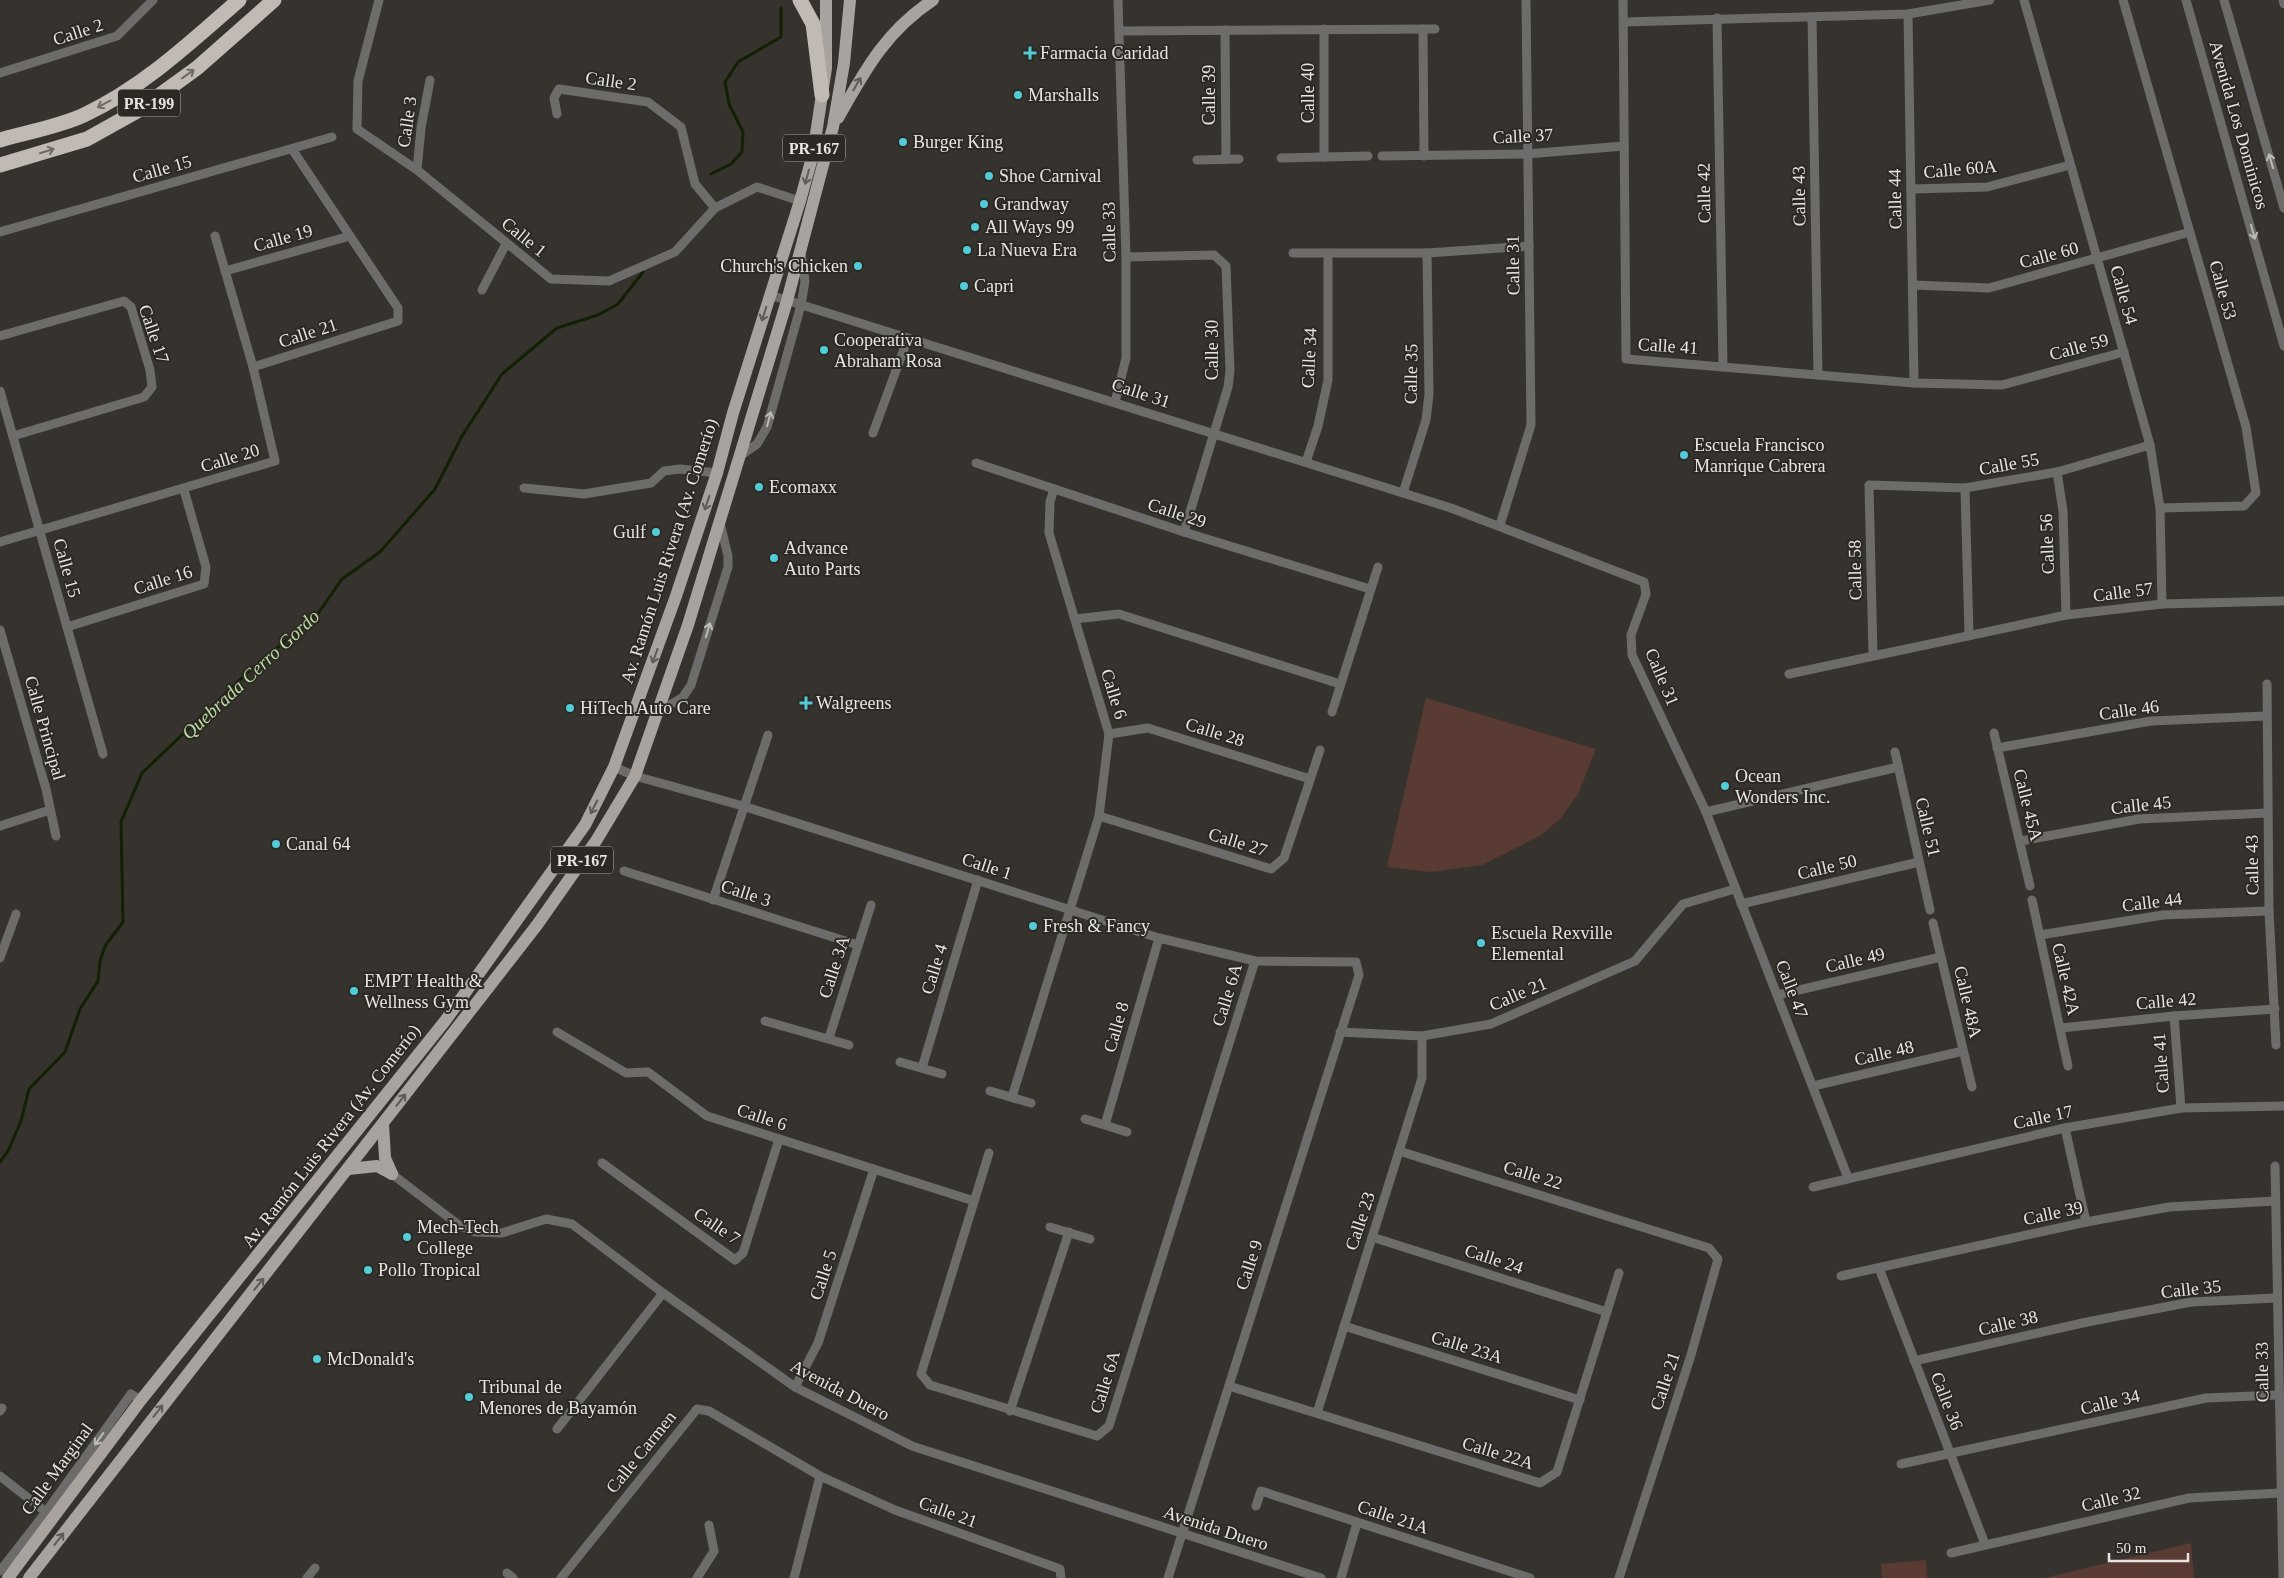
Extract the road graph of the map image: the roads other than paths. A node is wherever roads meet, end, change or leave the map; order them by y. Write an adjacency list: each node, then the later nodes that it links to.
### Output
1 (153, 0): 28 (street, Calle 2)
2 (239, 0): 34 (highway, PR-199, one-way to 34)
3 (274, 0): 47 (highway, PR-199, one-way to 3)
4 (379, 0): 48 (street, Calle 1)
5 (800, 0): 30 (highway)
6 (826, 0): 30 (main road, Av. Ramón Luis Rivera (Av. Comerío) / PR-167)
7 (850, 0): 32 (main road, Av. Ramón Luis Rivera (Av. Comerío) / PR-167)
8 (933, 0): 32 (main road, one-way to 8)
9 (1118, 0): 27 (street, Calle 33)
10 (1526, 0): 37 (street, Calle 31)
11 (1623, 0): 22 (street, Calle 41)
12 (1990, 0): 19 (street)
13 (2024, 0): 46 (street, Calle 54)
14 (2122, 0): 54 (street, Calle 53)
15 (2186, 0): 74 (street, Avenida Los Dominicos, one-way to 74)
16 (2224, 0): 52 (street, Avenida Los Dominicos, one-way to 16)
17 (2283, 0): 18 (street)
18 (2284, 4)
19 (1908, 14): 20 (street); 49 (street, Calle 44)
20 (1812, 17): 21 (street); 79 (street, Calle 43)
21 (1717, 18): 22 (street); 77 (street, Calle 42)
22 (1624, 22): 35 (street, Calle 41)
23 (1324, 29): 24 (street); 26 (street); 41 (street, Calle 40)
24 (1423, 29): 25 (street); 40 (street)
25 (1435, 29)
26 (1225, 30): 27 (street); 43 (street, Calle 39)
27 (1120, 31): 63 (street, Calle 33)
28 (0, 73)
29 (430, 80): 48 (street, Calle 3)
30 (822, 94): 50 (main road, Av. Ramón Luis Rivera (Av. Comerío) / PR-167, one-way to 50)
31 (557, 114): 51 (street, Calle 2)
32 (833, 127): 59 (main road, Av. Ramón Luis Rivera (Av. Comerío) / PR-167)
33 (332, 137): 36 (street, Calle 15)
34 (0, 140)
35 (1624, 146): 37 (street, Calle 37); 77 (street, Calle 41)
36 (292, 149): 53 (street, Calle 15); 56 (street, Calle 19)
37 (1527, 154): 40 (street, Calle 37); 58 (street, Calle 31)
38 (1368, 156): 41 (street)
39 (1382, 156): 40 (street, Calle 37)
40 (1424, 156)
41 (1324, 157): 42 (street)
42 (1281, 158)
43 (1226, 159): 44 (street); 45 (street)
44 (1239, 159)
45 (1197, 160)
46 (2070, 165): 49 (street, Calle 60A); 64 (street, Calle 54)
47 (0, 166)
48 (417, 170): 57 (street, Calle 1)
49 (1911, 189): 66 (street, Calle 44)
50 (800, 200): 51 (street, Calle 1); 68 (main road, Av. Ramón Luis Rivera (Av. Comerío) / PR-167)
51 (715, 208): 57 (street, Calle 1)
52 (2284, 208)
53 (0, 232)
54 (2190, 232): 64 (street, Calle 60); 98 (street, Calle 53)
55 (215, 236): 65 (street, Calle 20)
56 (350, 236): 65 (street, Calle 19); 71 (street, Calle 19)
57 (506, 244): 67 (street)
58 (1529, 246): 60 (street); 100 (street, Calle 31)
59 (801, 249): 69 (main road, Av. Ramón Luis Rivera (Av. Comerío) / PR-167); 70 (street)
60 (1427, 252): 62 (street); 97 (street, Calle 35)
61 (1293, 253): 62 (street)
62 (1328, 253): 88 (street, Calle 34)
63 (1126, 257): 82 (street, Calle 33); 84 (street, Calle 30)
64 (2097, 259): 66 (street, Calle 60); 75 (street, Calle 54)
65 (225, 271): 76 (street, Calle 20)
66 (1913, 285): 80 (street, Calle 44)
67 (482, 290)
68 (770, 295): 69 (street, Calle 31); 91 (main road, Av. Ramón Luis Rivera (Av. Comerío) / PR-167, one-way to 91)
69 (787, 301): 70 (street, Calle 31); 87 (main road, Av. Ramón Luis Rivera (Av. Comerío) / PR-167)
70 (801, 305): 73 (street, Calle 31); 87 (street, one-way to 70)
71 (373, 329): 76 (street, Calle 21)
72 (0, 336): 85 (street, Calle 17)
73 (908, 338): 82 (street, Calle 31); 83 (street)
74 (2284, 346)
75 (2124, 352): 78 (street, Calle 59); 86 (street, Calle 54)
76 (252, 367): 96 (street, Calle 20)
77 (1723, 367): 79 (street, Calle 41)
78 (2042, 374): 80 (street, Calle 41)
79 (1818, 375): 80 (street, Calle 41)
80 (1914, 383)
81 (0, 392): 85 (street, Calle 15)
82 (1115, 402): 84 (street, Calle 31)
83 (874, 433)
84 (1214, 434): 88 (street, Calle 31); 102 (street, Calle 30)
85 (13, 436): 101 (street, Calle 15)
86 (2150, 446): 90 (street, Calle 55); 98 (street, Calle 54)
87 (740, 456): 99 (main road, Av. Ramón Luis Rivera (Av. Comerío) / PR-167)
88 (1306, 462): 97 (street, Calle 31)
89 (976, 463): 95 (street, Calle 29)
90 (2057, 472): 94 (street, Calle 55); 108 (street, Calle 56)
91 (717, 473): 93 (street); 127 (main road, Av. Ramón Luis Rivera (Av. Comerío) / PR-167, one-way to 127)
92 (1869, 485): 94 (street, Calle 55); 113 (street, Calle 58)
93 (524, 488)
94 (1965, 488): 112 (street)
95 (1054, 489): 102 (street, Calle 29); 109 (street, Calle 6)
96 (184, 490): 101 (street, Calle 20); 110 (street, Calle 16)
97 (1403, 492): 100 (street, Calle 31)
98 (2160, 508): 107 (street, Calle 54)
99 (720, 522): 117 (main road, Av. Ramón Luis Rivera (Av. Comerío) / PR-167); 117 (street, one-way to 99)
100 (1500, 525): 133 (street, Calle 31)
101 (40, 531): 103 (street, Calle 20); 110 (street, Calle 15)
102 (1184, 532): 105 (street, Calle 29)
103 (0, 542)
104 (1378, 567): 105 (street)
105 (1370, 589): 115 (street)
106 (2284, 601): 107 (street, Calle 57)
107 (2162, 604): 108 (street, Calle 57)
108 (2066, 615): 112 (street, Calle 57)
109 (1075, 619): 115 (street); 121 (street, Calle 6)
110 (67, 627): 126 (street, Calle 15)
111 (0, 630): 132 (street, Calle Principal)
112 (1968, 634): 113 (street, Calle 57)
113 (1873, 655): 114 (street, Calle 57)
114 (1789, 674)
115 (1340, 684): 118 (street)
116 (2267, 684): 119 (street, Calle 43)
117 (658, 712): 129 (main road, Av. Ramón Luis Rivera (Av. Comerío) / PR-167)
118 (1332, 712)
119 (2266, 716): 123 (street, Calle 46); 134 (street, Calle 43)
120 (1994, 733): 123 (street, Calle 45A)
121 (1109, 734): 130 (street, Calle 28); 135 (street, Calle 6)
122 (768, 735): 131 (street)
123 (1997, 748): 138 (street, Calle 45A)
124 (1320, 750): 130 (street, Calle 27)
125 (1895, 752): 128 (street, Calle 51)
126 (103, 754)
127 (614, 767): 129 (street, Calle 1); 218 (main road, Av. Ramón Luis Rivera (Av. Comerío) / PR-167, one-way to 218)
128 (1898, 767): 133 (street); 139 (street, Calle 51)
129 (635, 776): 131 (street, Calle 1); 184 (main road, Av. Ramón Luis Rivera (Av. Comerío) / PR-167, one-way to 129)
130 (1310, 779): 135 (street, Calle 27)
131 (743, 806): 141 (street, Calle 1); 144 (street)
132 (50, 810): 136 (street); 137 (street, Calle Principal)
133 (1706, 812): 143 (street, Calle 47)
134 (2267, 813): 138 (street, Calle 45); 150 (street, Calle 43)
135 (1099, 816): 148 (street, Calle 6)
136 (0, 826)
137 (56, 836)
138 (2021, 841): 142 (street, Calle 45A)
139 (1919, 862): 146 (street, Calle 50); 149 (street, Calle 51)
140 (624, 871): 144 (street, Calle 3)
141 (978, 880): 148 (street, Calle 1); 174 (street, Calle 4)
142 (2030, 886)
143 (1735, 889): 146 (street, Calle 47); 167 (street, Calle 21)
144 (713, 900): 155 (street, Calle 3)
145 (2032, 900): 153 (street, Calle 42A)
146 (1741, 904): 160 (street, Calle 47)
147 (871, 905): 155 (street, Calle 3A)
148 (1070, 909): 154 (street, Calle 1); 179 (street)
149 (1930, 910)
150 (2269, 911): 153 (street, Calle 44); 161 (street, Calle 43)
151 (16, 914): 157 (street)
152 (1933, 923): 156 (street, Calle 48A)
153 (2040, 935): 164 (street, Calle 42A)
154 (1159, 938): 158 (street, Calle 1); 185 (street, Calle 8)
155 (858, 945): 168 (street, Calle 3A)
156 (1941, 957): 160 (street, Calle 49); 171 (street, Calle 48A)
157 (0, 958)
158 (1255, 961): 159 (street, Calle 1); 220 (street, Calle 6A)
159 (1356, 962): 166 (street, Calle 9)
160 (1777, 995): 176 (street, Calle 47)
161 (2275, 1009): 162 (street, Calle 42); 170 (street, Calle 43)
162 (2174, 1016): 164 (street, Calle 42); 182 (street, Calle 41)
163 (765, 1021): 168 (street)
164 (2061, 1028): 173 (street, Calle 42A)
165 (558, 1032): 188 (street, Calle 6)
166 (1340, 1032): 167 (street, Calle 21); 215 (street, Calle 9)
167 (1422, 1036): 189 (street, Calle 23)
168 (829, 1038): 169 (street)
169 (848, 1045)
170 (2276, 1045)
171 (1963, 1051): 176 (street, Calle 48); 177 (street, Calle 48A)
172 (900, 1062): 174 (street)
173 (2068, 1066)
174 (922, 1068): 175 (street)
175 (942, 1074)
176 (1813, 1086): 196 (street, Calle 47)
177 (1972, 1087)
178 (990, 1091): 179 (street)
179 (1012, 1097): 180 (street)
180 (1031, 1103)
181 (2284, 1106): 182 (street, Calle 17)
182 (2181, 1108): 186 (street, Calle 17)
183 (1085, 1119): 185 (street)
184 (383, 1124): 193 (main road, Av. Ramón Luis Rivera (Av. Comerío) / PR-167); 195 (main road)
185 (1104, 1125): 187 (street)
186 (2065, 1128): 196 (street, Calle 17); 200 (street)
187 (1127, 1132)
188 (778, 1140): 191 (street, Calle 7); 194 (street, Calle 6)
189 (1399, 1150): 203 (street, Calle 22); 204 (street, Calle 23)
190 (989, 1154): 198 (street, Calle 6A)
191 (602, 1163)
192 (2276, 1166): 199 (street, Calle 33)
193 (348, 1169): 195 (main road); 238 (main road, Av. Ramón Luis Rivera (Av. Comerío) / PR-167, one-way to 193)
194 (874, 1169): 198 (street, Calle 6); 216 (street, Calle 5)
195 (392, 1174): 209 (street, Avenida Duero)
196 (1848, 1178): 197 (street, Calle 17)
197 (1813, 1187)
198 (974, 1201): 220 (street, Calle 6A)
199 (2275, 1202): 200 (street, Calle 39); 210 (street, Calle 33)
200 (2086, 1222): 206 (street, Calle 39)
201 (1050, 1227): 202 (street)
202 (1069, 1232): 205 (street); 220 (street)
203 (1657, 1232): 248 (street, Calle 21)
204 (1372, 1237): 211 (street, Calle 24); 213 (street, Calle 23)
205 (1090, 1238)
206 (1879, 1268): 208 (street, Calle 39); 214 (street, Calle 36)
207 (1619, 1273): 211 (street, Calle 22A)
208 (1841, 1276)
209 (664, 1293): 216 (street, Avenida Duero); 222 (street)
210 (2276, 1298): 212 (street, Calle 35); 217 (street, Calle 33)
211 (1608, 1312): 219 (street, Calle 22A)
212 (2110, 1317): 214 (street, Calle 38)
213 (1344, 1326): 219 (street, Calle 23A); 221 (street, Calle 23)
214 (1914, 1361): 223 (street, Calle 36)
215 (1228, 1386): 221 (street, Calle 22A); 232 (street, Calle 9)
216 (795, 1387): 232 (street, Avenida Duero)
217 (2278, 1395): 223 (street, Calle 34); 227 (street, Calle 33)
218 (141, 1400): 229 (street, Calle Marginal, one-way to 229); 237 (main road, Av. Ramón Luis Rivera (Av. Comerío) / PR-167)
219 (1580, 1400): 221 (street, Calle 22A)
220 (1010, 1411)
221 (1316, 1413)
222 (557, 1429)
223 (1950, 1452): 224 (street); 233 (street, Calle 36)
224 (1901, 1464)
225 (0, 1476): 229 (street)
226 (820, 1476): 240 (street, Calle Carmen); 242 (street); 243 (street, Calle 21)
227 (2280, 1493): 233 (street, Calle 32); 249 (street, Calle 33)
228 (1256, 1506): 230 (street, Calle 21A)
229 (46, 1512): 236 (street, Calle Marginal)
230 (1357, 1523): 246 (street); 247 (street, Calle 21A)
231 (709, 1525): 241 (street)
232 (1182, 1534): 244 (street, Calle 9); 245 (street, Avenida Duero)
233 (1986, 1544): 234 (street, Calle 32)
234 (1951, 1553)
235 (315, 1568): 239 (street)
236 (0, 1571)
237 (8, 1578)
238 (29, 1578)
239 (308, 1578)
240 (561, 1578)
241 (697, 1578)
242 (794, 1578)
243 (1061, 1578)
244 (1168, 1578)
245 (1321, 1578)
246 (1341, 1578)
247 (1530, 1578)
248 (1620, 1578)
249 (2282, 1578)

